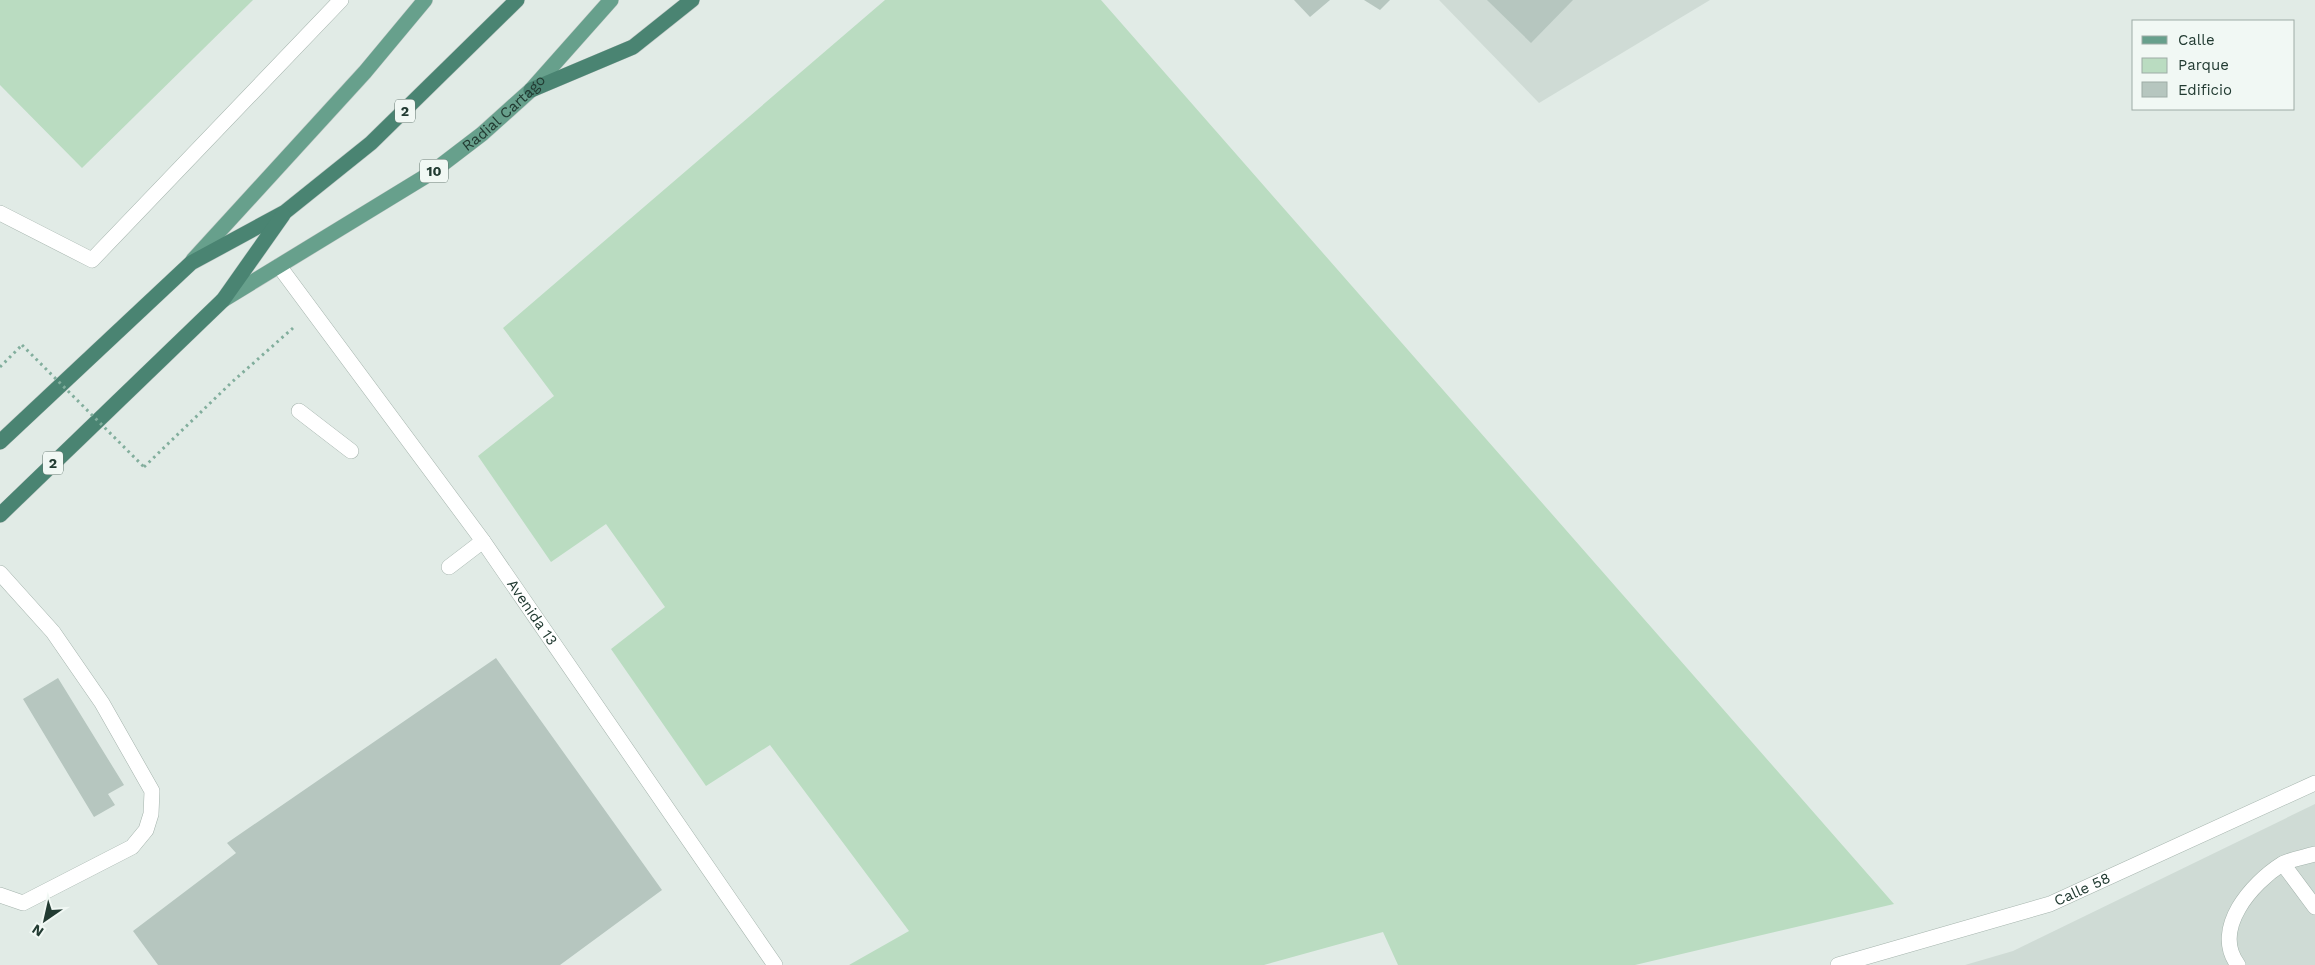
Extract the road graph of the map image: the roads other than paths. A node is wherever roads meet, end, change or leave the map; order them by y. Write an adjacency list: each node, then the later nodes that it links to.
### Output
1 (341, 0): 8 (street)
2 (425, 0): 9 (main road)
3 (517, 0): 7 (highway, 2)
4 (611, 0): 6 (main road, Radial Cartago / 10)
5 (692, 0): 6 (highway)
6 (531, 90): 10 (main road, Radial Cartago / 10)
7 (286, 212): 9 (highway, 2); 11 (highway, 2)
8 (0, 213)
9 (191, 263): 13 (highway, 2)
10 (279, 266): 11 (main road, Radial Cartago / 10); 16 (street, Avenida 13)
11 (223, 300): 15 (highway, 2)
12 (299, 410): 14 (street)
13 (0, 442)
14 (351, 451)
15 (0, 515)
16 (483, 541): 17 (street); 24 (street, Avenida 13)
17 (449, 567)
18 (0, 573): 22 (street)
19 (2315, 783): 25 (street, Calle 58)
20 (2315, 854): 21 (street)
21 (2283, 864): 23 (street); 26 (street)
22 (0, 895)
23 (2315, 906)
24 (775, 965)
25 (1838, 965)
26 (2238, 965)

